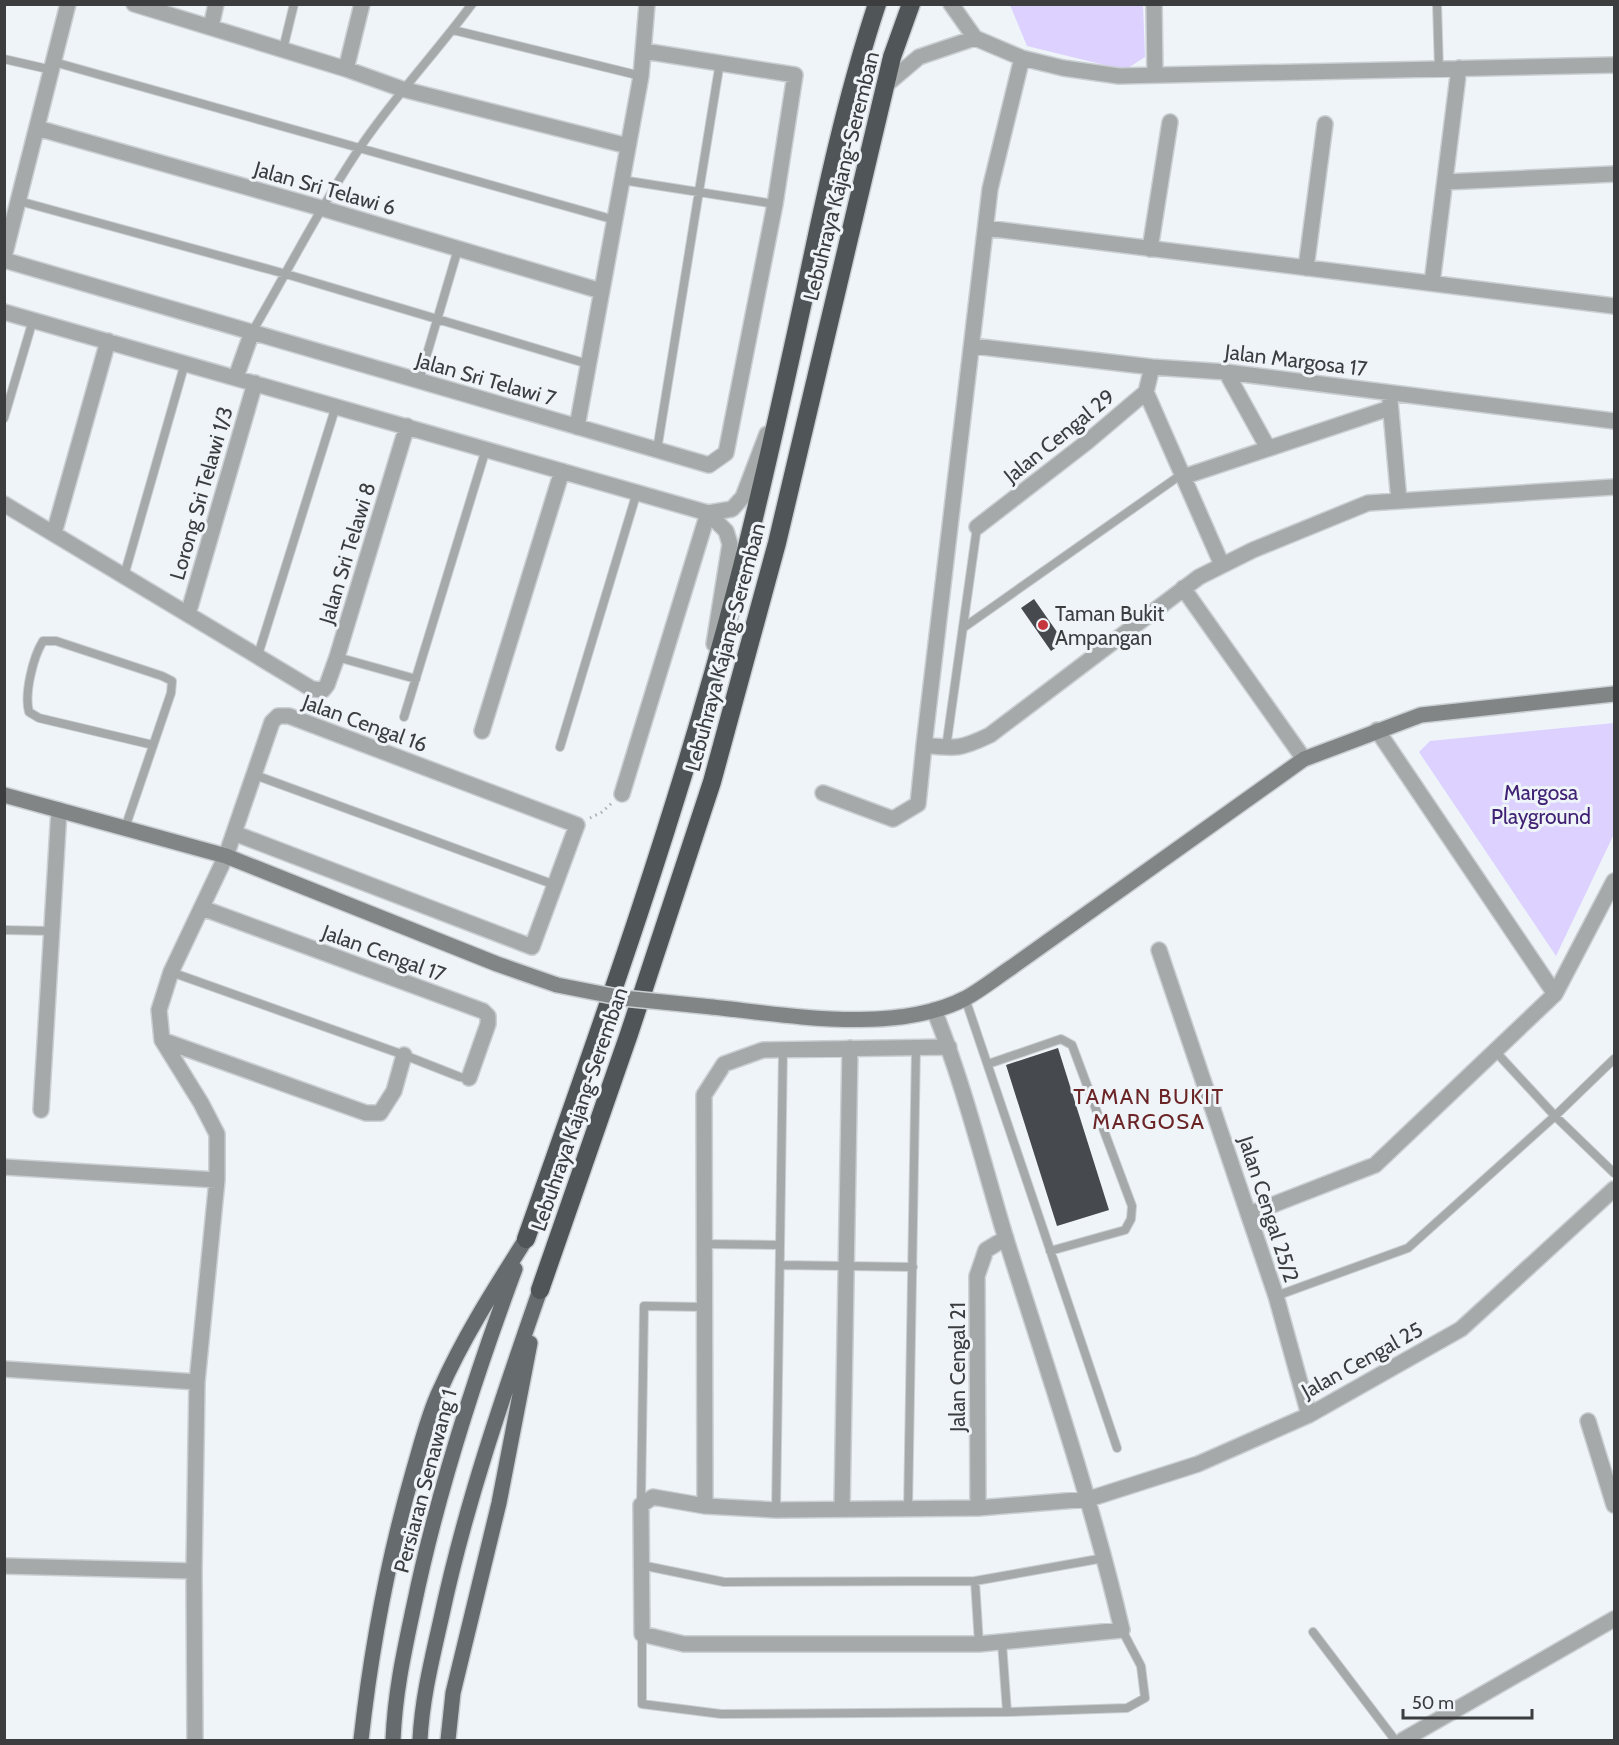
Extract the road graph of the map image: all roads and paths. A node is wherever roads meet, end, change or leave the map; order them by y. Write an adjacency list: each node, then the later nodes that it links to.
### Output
1 (68, 4): 22 (street)
2 (216, 4): 13 (street)
3 (294, 4): 16 (lane)
4 (362, 4): 24 (street)
5 (472, 4): 14 (lane)
6 (647, 4): 17 (street)
7 (877, 4): 65 (highway, Lebuhraya Kajang-Seremban)
8 (911, 4): 28 (highway, Lebuhraya Kajang-Seremban)
9 (951, 4): 15 (street)
10 (1154, 4): 26 (street)
11 (1437, 4): 25 (lane)
12 (141, 6): 13 (street)
13 (210, 27): 16 (street)
14 (453, 30): 27 (lane); 29 (lane)
15 (975, 38): 18 (street); 28 (street)
16 (283, 49): 24 (street)
17 (644, 51): 20 (street); 27 (street)
18 (1022, 58): 26 (street); 43 (street)
19 (4, 59): 22 (lane)
20 (720, 62): 38 (lane); 40 (street)
21 (1614, 65): 23 (street)
22 (53, 66): 32 (street); 34 (lane)
23 (1459, 68): 25 (street); 37 (street)
24 (345, 69): 29 (street)
25 (1439, 69): 26 (street)
26 (1155, 75)
27 (641, 76): 33 (street)
28 (886, 85): 146 (highway, Lebuhraya Kajang-Seremban)
29 (402, 89): 33 (street); 34 (lane)
30 (1170, 122): 45 (street)
31 (1325, 124): 47 (street)
32 (37, 128): 39 (street); 41 (street, Jalan Sri Telawi 6)
33 (628, 146): 36 (street)
34 (359, 149): 41 (lane); 42 (lane)
35 (1614, 174): 37 (street)
36 (622, 180): 38 (lane); 42 (street)
37 (1444, 182): 49 (street)
38 (699, 192): 40 (lane); 74 (lane)
39 (19, 201): 46 (street); 48 (lane)
40 (775, 204): 74 (street, Jalan Sri Telawi 7)
41 (321, 208): 44 (street, Jalan Sri Telawi 6); 48 (lane)
42 (615, 220): 50 (street)
43 (986, 228): 45 (street); 57 (street)
44 (458, 249): 50 (street, Jalan Sri Telawi 6); 53 (lane)
45 (1150, 249): 47 (street)
46 (4, 258): 55 (street, Jalan Sri Telawi 7)
47 (1306, 268): 49 (street)
48 (286, 274): 53 (lane); 55 (lane)
49 (1431, 283): 51 (street)
50 (602, 291): 59 (street)
51 (1614, 306)
52 (4, 312): 54 (street)
53 (437, 319): 59 (lane); 63 (lane)
54 (33, 320): 56 (street); 68 (lane)
55 (252, 332): 62 (street); 63 (street, Jalan Sri Telawi 7)
56 (108, 341): 58 (street); 83 (street)
57 (973, 346): 60 (street, Jalan Margosa 17); 98 (street)
58 (184, 363): 62 (street); 85 (lane)
59 (588, 364): 71 (street)
60 (1152, 367): 61 (street, Jalan Margosa 17); 66 (street, Jalan Cengal 29)
61 (1226, 372): 69 (street, Jalan Margosa 17); 72 (street)
62 (236, 377): 64 (street)
63 (419, 381): 71 (street, Jalan Sri Telawi 7)
64 (255, 383): 67 (street); 87 (street, Lorong Sri Telawi 1/3)
65 (784, 389): 81 (street); 93 (highway, Lebuhraya Kajang-Seremban)
66 (1146, 392): 76 (street); 82 (street, Jalan Cengal 29)
67 (336, 406): 70 (street); 89 (lane)
68 (4, 418)
69 (1614, 421)
70 (407, 426): 73 (street); 90 (street, Jalan Sri Telawi 8)
71 (577, 427): 74 (street, Jalan Sri Telawi 7)
72 (1268, 448): 76 (street); 79 (street)
73 (486, 449): 75 (street); 91 (lane)
74 (657, 450)
75 (562, 471): 78 (street); 95 (street)
76 (1183, 476): 84 (street); 88 (lane)
77 (1614, 487): 79 (street)
78 (638, 492): 81 (street); 99 (lane)
79 (1399, 501): 84 (street)
80 (4, 504): 83 (street)
81 (708, 513): 93 (street); 104 (street)
82 (977, 527): 88 (lane)
83 (54, 533): 85 (street)
84 (1222, 565): 86 (street)
85 (124, 576): 87 (street)
86 (1183, 588): 100 (street); 101 (street)
87 (189, 614): 89 (street)
88 (963, 628): 100 (lane)
89 (258, 655): 90 (street, Jalan Sri Telawi 8)
90 (337, 657): 91 (lane)
91 (416, 680): 94 (lane)
92 (1614, 694): 96 (street)
93 (702, 715): 139 (highway, Lebuhraya Kajang-Seremban)
94 (404, 717)
95 (482, 730)
96 (1377, 730): 101 (street); 118 (street)
97 (153, 745): 97 (lane); 108 (lane)
98 (924, 745): 100 (street); 103 (street)
99 (560, 747)
100 (946, 748)
101 (1304, 759): 119 (street)
102 (255, 775): 107 (street, Jalan Cengal 16); 109 (street, Jalan Cengal 16); 112 (lane)
103 (822, 793)
104 (622, 794): 107 (path)
105 (4, 795): 106 (street)
106 (60, 810): 108 (street); 115 (street)
107 (577, 825): 112 (street)
108 (125, 828): 110 (street)
109 (234, 833): 110 (street, Jalan Cengal 16); 112 (street)
110 (226, 855): 113 (street, Jalan Cengal 16); 120 (street, bridge)
111 (1614, 881): 118 (street)
112 (555, 885)
113 (202, 908): 117 (street, Jalan Cengal 16); 130 (street, Jalan Cengal 17)
114 (4, 930): 115 (lane)
115 (51, 931): 131 (street)
116 (1159, 950): 137 (street, Jalan Cengal 25/2)
117 (171, 972): 121 (street, Jalan Cengal 16); 127 (lane)
118 (1555, 994): 126 (street)
119 (965, 998): 120 (street); 129 (lane)
120 (934, 1010): 123 (street)
121 (162, 1040): 127 (street); 135 (street)
122 (916, 1047): 123 (street); 124 (street); 145 (lane)
123 (949, 1047): 138 (street)
124 (850, 1048): 125 (street); 144 (street)
125 (783, 1049): 140 (street); 141 (lane)
126 (1496, 1051): 132 (lane); 137 (street)
127 (404, 1055): 130 (lane)
128 (1614, 1059): 132 (lane)
129 (988, 1064): 142 (lane); 142 (lane)
130 (470, 1078)
131 (41, 1110)
132 (1555, 1116): 134 (lane); 147 (lane)
133 (4, 1167): 135 (street)
134 (1614, 1173)
135 (217, 1180): 150 (street)
136 (1614, 1189): 151 (street, Jalan Cengal 25)
137 (1249, 1214): 147 (street, Jalan Cengal 25/2)
138 (1006, 1238): 154 (street); 158 (street, Jalan Cengal 21)
139 (526, 1239): 175 (main road); 179 (main road, Persiaran Senawang 1)
140 (704, 1244): 141 (lane); 148 (street)
141 (780, 1245): 143 (lane)
142 (1050, 1251): 153 (lane)
143 (780, 1265): 144 (lane); 161 (lane)
144 (847, 1266): 145 (lane); 159 (street)
145 (913, 1267): 160 (lane)
146 (540, 1290): 173 (main road); 180 (main road)
147 (1276, 1296): 151 (street, Jalan Cengal 25/2)
148 (704, 1307): 155 (lane); 157 (street)
149 (4, 1370): 150 (street)
150 (197, 1382): 165 (street)
151 (1309, 1415): 154 (street, Jalan Cengal 25)
152 (1588, 1421): 156 (street)
153 (1117, 1448)
154 (1089, 1499): 158 (street, Jalan Cengal 25); 162 (street)
155 (641, 1505): 157 (street, Jalan Cengal 25); 163 (street)
156 (1614, 1505)
157 (705, 1506): 161 (street, Jalan Cengal 25)
158 (978, 1508): 160 (street, Jalan Cengal 25)
159 (842, 1509): 160 (street, Jalan Cengal 25); 161 (street, Jalan Cengal 25)
160 (908, 1509)
161 (776, 1510)
162 (1105, 1558): 166 (lane); 168 (street)
163 (641, 1565): 166 (lane); 170 (street)
164 (4, 1566): 165 (street)
165 (194, 1571): 176 (street)
166 (975, 1581): 172 (lane)
167 (1614, 1618): 184 (street)
168 (1122, 1630): 171 (street); 174 (lane)
169 (1313, 1632): 183 (lane)
170 (642, 1634): 172 (street); 174 (lane)
171 (1002, 1643): 172 (street); 174 (lane)
172 (980, 1644)
173 (453, 1693): 181 (main road); 182 (street)
174 (1007, 1712)
175 (363, 1722): 177 (street); 178 (main road)
176 (195, 1740)
177 (352, 1740)
178 (361, 1740)
179 (393, 1740)
180 (420, 1740)
181 (448, 1740)
182 (453, 1740)
183 (1395, 1740)
184 (1404, 1740)

